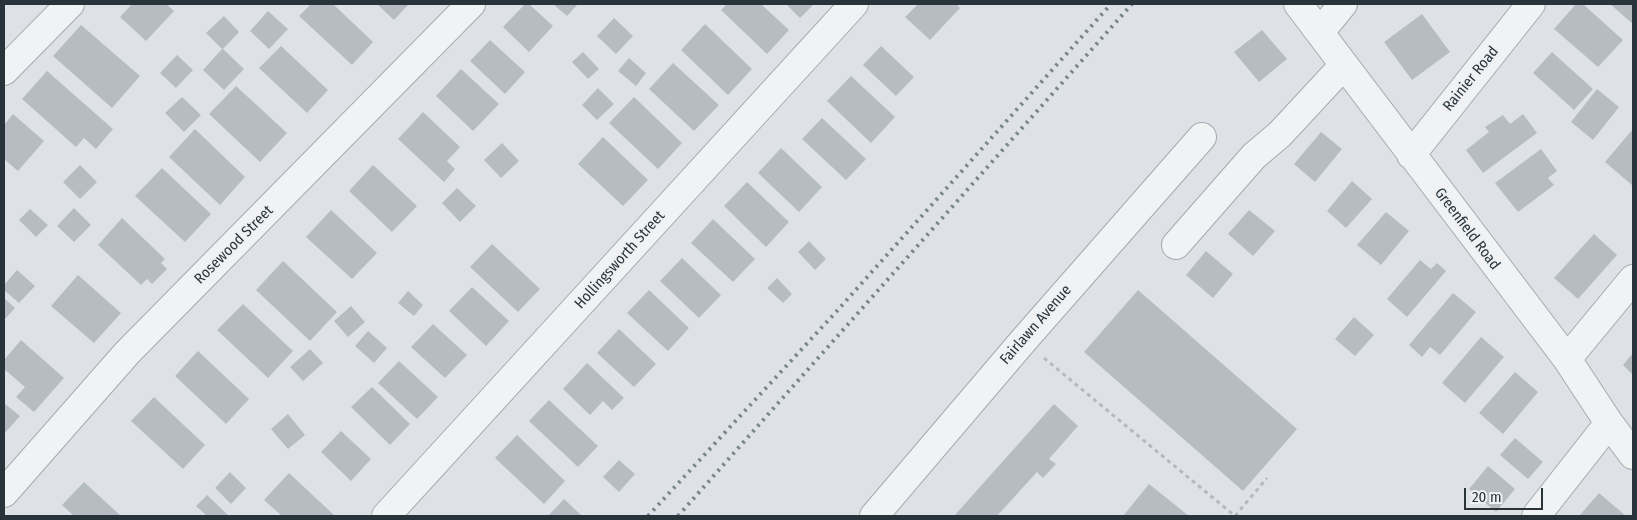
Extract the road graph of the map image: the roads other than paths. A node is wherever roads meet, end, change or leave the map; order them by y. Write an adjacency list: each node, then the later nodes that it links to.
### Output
1 (70, 4): 9 (street)
2 (471, 4): 17 (street, Rosewood Street)
3 (854, 4): 18 (street, Hollingsworth Street)
4 (1298, 4): 7 (street, Greenfield Road)
5 (1343, 4): 7 (street)
6 (1531, 4): 11 (street, Rainier Road)
7 (1321, 31): 8 (street, Greenfield Road)
8 (1344, 65): 11 (street, Greenfield Road); 12 (street)
9 (4, 71)
10 (1202, 137): 19 (street, Fairlawn Avenue)
11 (1411, 155): 14 (street, Greenfield Road)
12 (1176, 245)
13 (1633, 279): 14 (street)
14 (1566, 359): 15 (street, Greenfield Road)
15 (1608, 423): 16 (street, Greenfield Road); 20 (street)
16 (1633, 455)
17 (4, 493)
18 (386, 516)
19 (874, 516)
20 (1536, 516)

